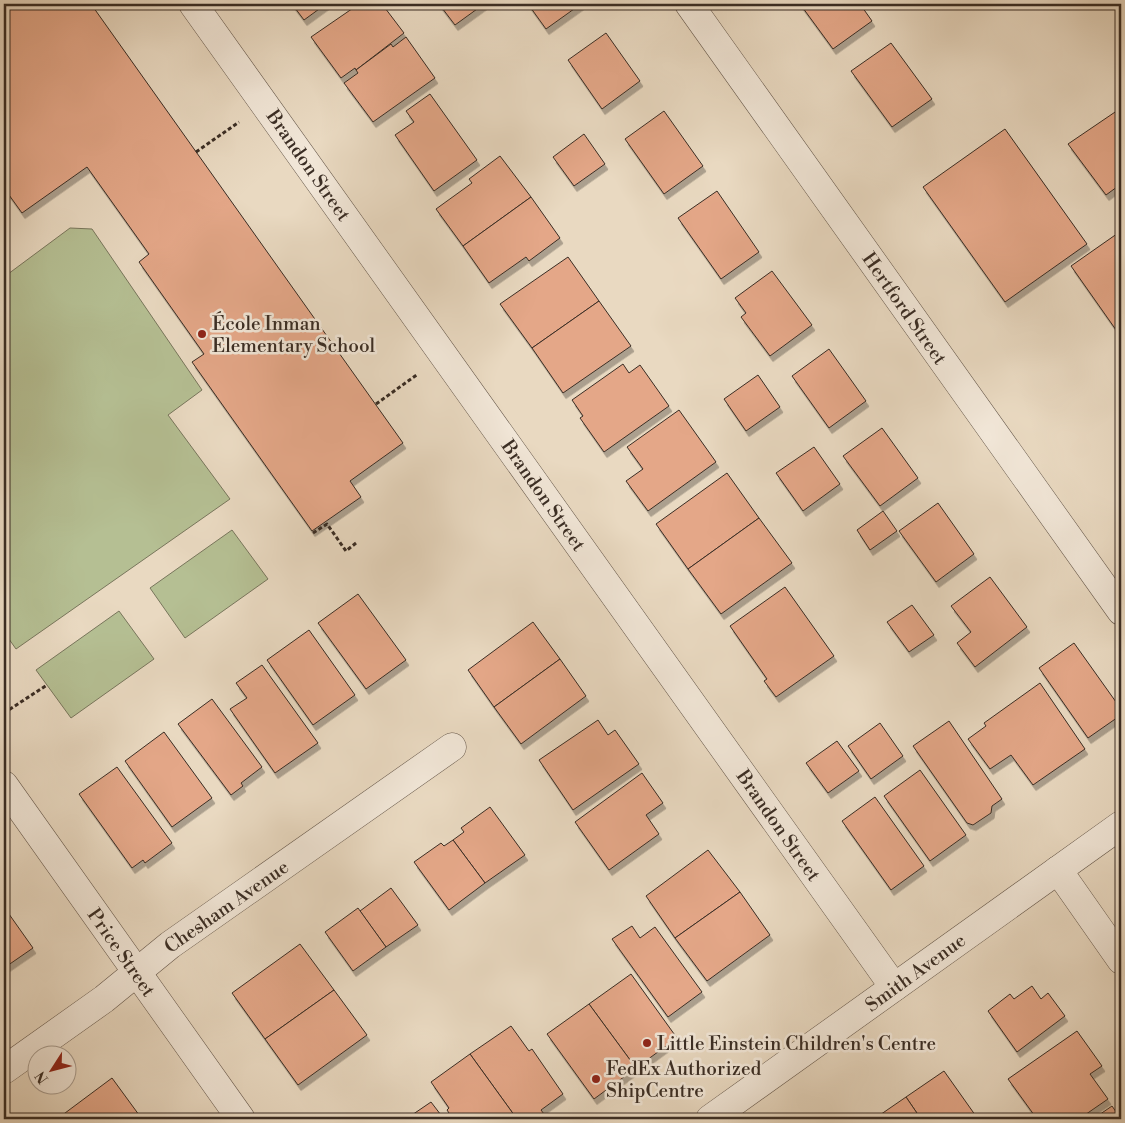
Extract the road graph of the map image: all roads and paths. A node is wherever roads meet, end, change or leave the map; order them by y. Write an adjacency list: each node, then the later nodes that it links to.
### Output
1 (193, 4): 3 (street, Brandon Street)
2 (689, 4): 9 (street, Hertford Street)
3 (265, 104): 4 (path); 18 (street, Brandon Street)
4 (196, 152)
5 (421, 372): 6 (path)
6 (376, 404)
7 (313, 533): 8 (path)
8 (356, 544)
9 (1121, 611)
10 (48, 685): 11 (path)
11 (4, 714)
12 (452, 747): 17 (street, Chesham Avenue)
13 (4, 785): 17 (street, Price Street)
14 (1121, 825): 15 (street, Smith Avenue)
15 (1058, 870): 16 (street); 18 (street, Smith Avenue)
16 (1121, 960)
17 (136, 971): 19 (street, Chesham Avenue); 20 (street, Price Street)
18 (894, 987): 21 (street, Smith Avenue)
19 (4, 1070)
20 (241, 1119)
21 (710, 1119)

